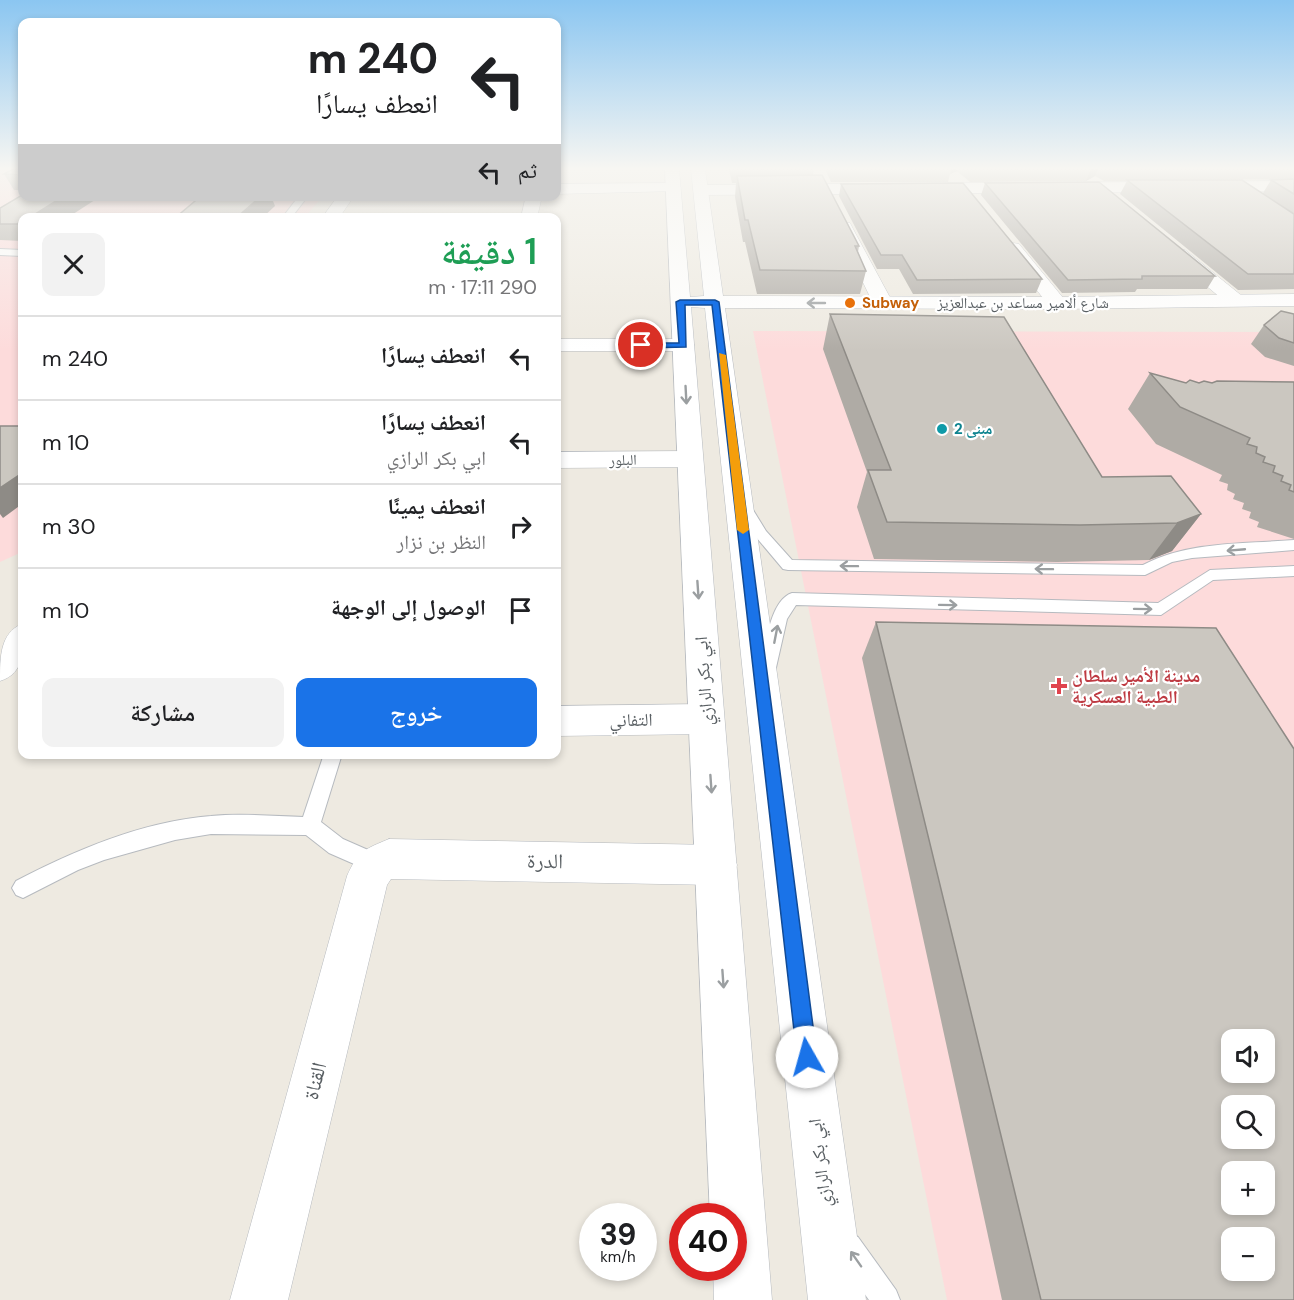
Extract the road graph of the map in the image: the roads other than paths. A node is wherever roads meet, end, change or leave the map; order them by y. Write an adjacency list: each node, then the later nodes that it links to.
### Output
1 (685, 230): 14 (street, ابي بكر الرازي)
2 (698, 230): 12 (street, ابي بكر الرازي)
3 (846, 230): 10 (street)
4 (1001, 233): 11 (street)
5 (1163, 240): 8 (street)
6 (0, 252): 7 (lane)
7 (18, 253)
8 (1235, 300): 9 (street, شارع ألامير مساعد بن عبدالعزيز); 11 (street, شارع ألامير مساعد بن عبدالعزيز)
9 (1294, 300)
10 (883, 303): 11 (street, شارع ألامير مساعد بن عبدالعزيز); 12 (street, شارع ألامير مساعد بن عبدالعزيز, one-way to 12)
11 (1057, 303)
12 (716, 311): 13 (street, شارع ألامير مساعد بن عبدالعزيز); 14 (street); 18 (street, ابي بكر الرازي)
13 (1294, 314)
14 (682, 323): 15 (street); 16 (street, ابي بكر الرازي, one-way to 16)
15 (561, 344)
16 (690, 459): 17 (street, البلور); 24 (street, ابي بكر الرازي, one-way to 24)
17 (561, 460)
18 (739, 499): 19 (lane, one-way to 18); 23 (street, ابي بكر الرازي)
19 (1294, 545)
20 (1294, 571): 23 (lane, one-way to 20)
21 (14, 642): 22 (street)
22 (0, 668)
23 (763, 691): 31 (street, ابي بكر الرازي)
24 (706, 719): 25 (street, التفاني); 29 (street, ابي بكر الرازي, one-way to 29)
25 (561, 721)
26 (331, 759): 27 (lane)
27 (310, 826): 28 (lane); 30 (lane)
28 (376, 864): 29 (street, الدرة); 32 (street, القناة)
29 (716, 865): 33 (street, ابي بكر الرازي, one-way to 33)
30 (23, 888)
31 (827, 1217): 34 (street, ابي بكر الرازي); 35 (lane, one-way to 31)
32 (259, 1300)
33 (743, 1300)
34 (837, 1300)
35 (886, 1300)

